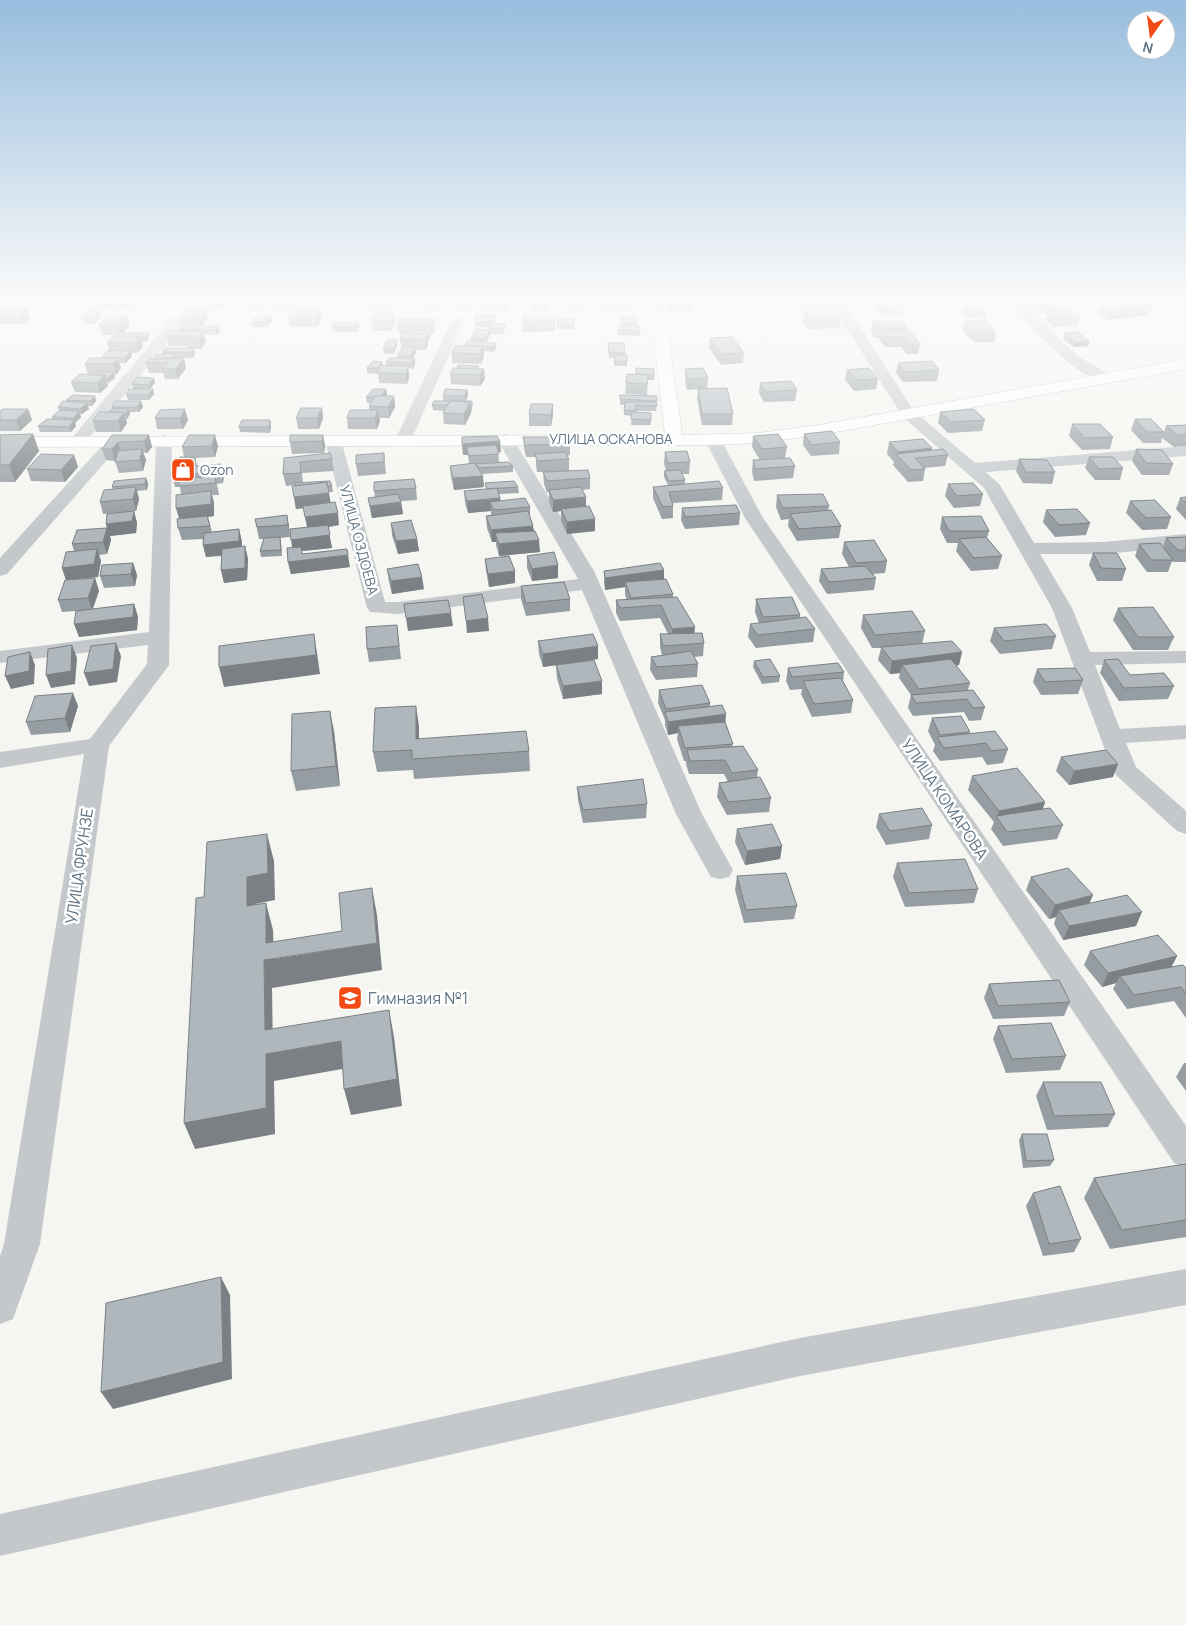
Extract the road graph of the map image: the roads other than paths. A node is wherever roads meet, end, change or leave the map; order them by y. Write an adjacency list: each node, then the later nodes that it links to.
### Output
1 (133, 375): 15 (street)
2 (432, 375): 13 (street)
3 (666, 375): 10 (main road)
4 (883, 375): 8 (street)
5 (1100, 375): 7 (street)
6 (1123, 375): 7 (main road, УЛИЦА ОСКАНОВА)
7 (1105, 378): 8 (main road, УЛИЦА ОСКАНОВА)
8 (908, 414): 14 (main road, УЛИЦА ОСКАНОВА); 19 (street)
9 (505, 439): 10 (main road, УЛИЦА ОСКАНОВА); 13 (main road, УЛИЦА ОСКАНОВА); 23 (street)
10 (674, 439): 14 (main road, УЛИЦА ОСКАНОВА)
11 (164, 440): 12 (main road, УЛИЦА ОСКАНОВА); 16 (main road, УЛИЦА ОСКАНОВА); 24 (street, УЛИЦА ФРУНЗЕ)
12 (333, 440): 13 (main road, УЛИЦА ОСКАНОВА); 23 (street, УЛИЦА ОЗДОЕВА)
13 (403, 440)
14 (713, 440): 34 (street, УЛИЦА КОМАРОВА)
15 (78, 441): 16 (main road, УЛИЦА ОСКАНОВА); 17 (main road, УЛИЦА ОСКАНОВА)
16 (115, 441): 22 (street)
17 (0, 442)
18 (1186, 451): 19 (street)
19 (971, 468): 21 (street)
20 (1186, 540): 21 (street)
21 (1028, 549): 27 (street)
22 (0, 570)
23 (589, 583): 33 (street)
24 (159, 637): 25 (street); 30 (street, УЛИЦА ФРУНЗЕ)
25 (0, 657)
26 (1186, 657): 27 (street)
27 (1081, 658): 29 (street)
28 (1186, 732): 29 (street)
29 (1112, 737): 32 (street)
30 (97, 745): 31 (street); 36 (street, УЛИЦА ФРУНЗЕ)
31 (0, 760)
32 (1186, 825)
33 (720, 870)
34 (1186, 1153)
35 (1186, 1287): 37 (street)
36 (0, 1306)
37 (0, 1535)

